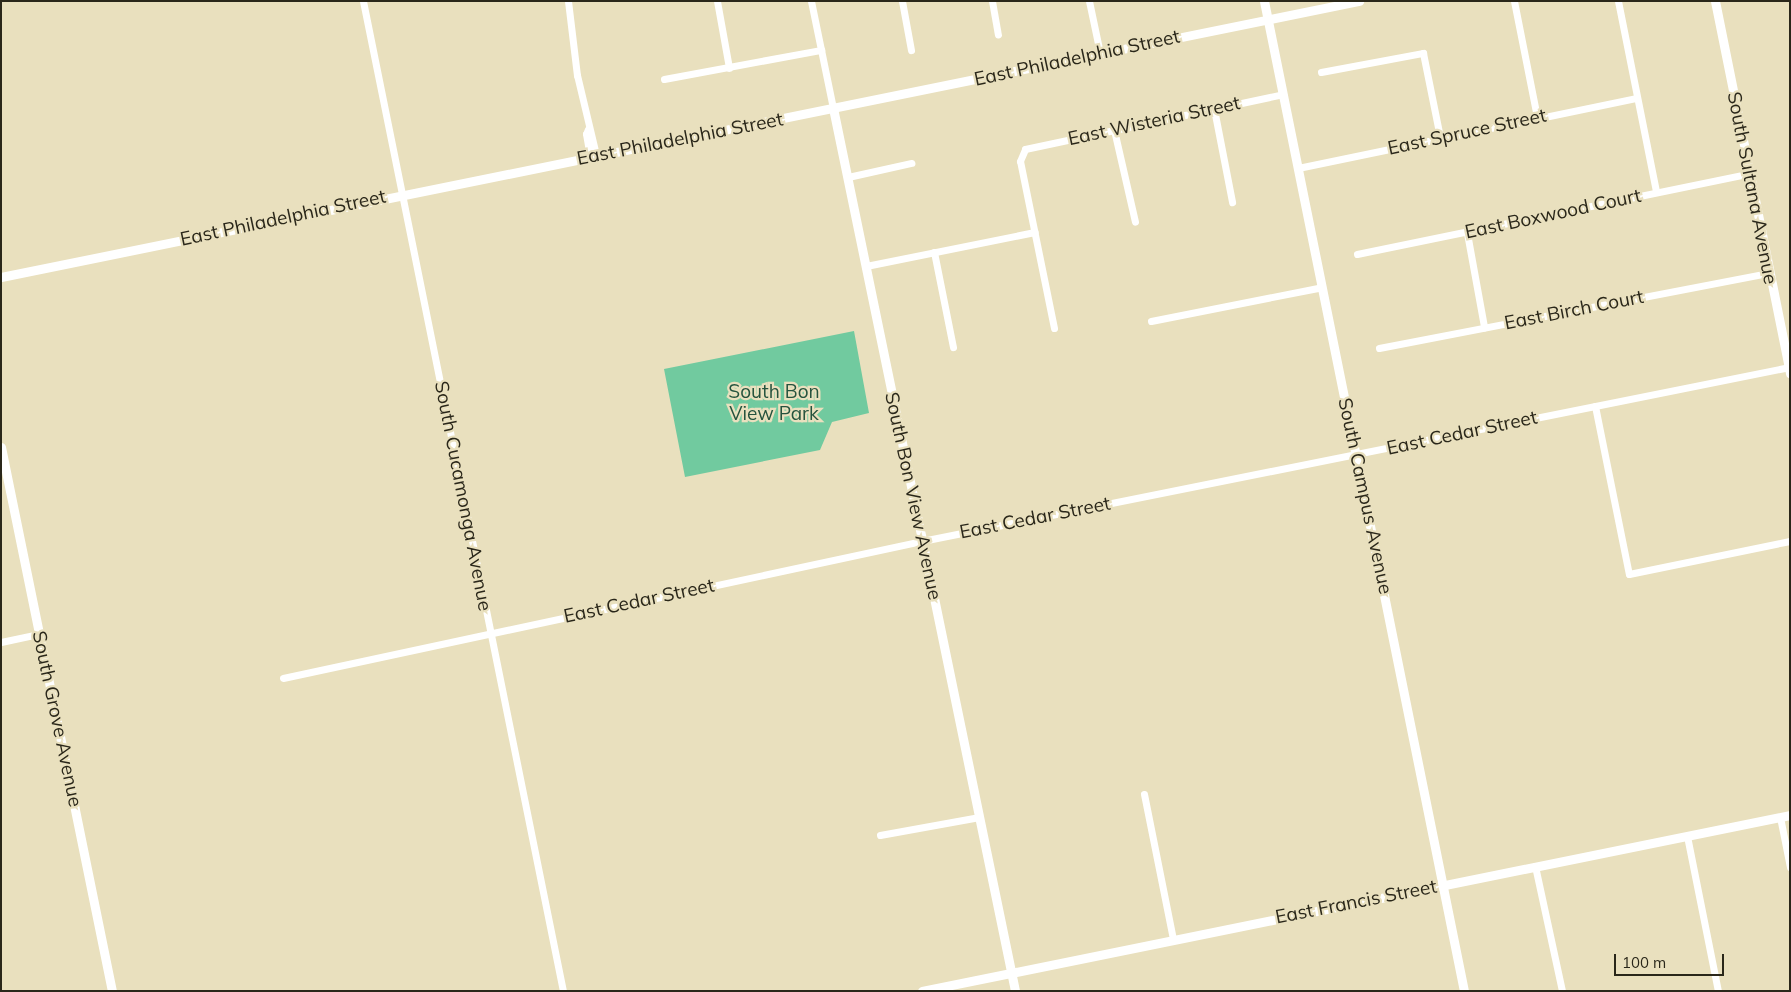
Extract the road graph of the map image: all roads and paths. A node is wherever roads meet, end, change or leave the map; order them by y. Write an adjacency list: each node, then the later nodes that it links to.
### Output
1 (363, 1): 34 (street, South Cucamonga Avenue)
2 (568, 1): 28 (street)
3 (717, 1): 18 (street)
4 (811, 1): 15 (street, South Bon View Avenue)
5 (902, 1): 16 (street)
6 (992, 1): 14 (street)
7 (1089, 1): 17 (street)
8 (1264, 1): 13 (street, South Campus Avenue)
9 (1359, 1): 13 (street, East Philadelphia Street)
10 (1514, 1): 25 (street)
11 (1618, 1): 22 (street)
12 (1715, 1): 31 (street, South Sultana Avenue)
13 (1268, 19): 17 (street, East Philadelphia Street); 21 (street, South Campus Avenue)
14 (998, 34)
15 (821, 50): 18 (street); 23 (street, South Bon View Avenue)
16 (911, 50)
17 (1100, 53): 23 (street, East Philadelphia Street)
18 (729, 68): 20 (street)
19 (1321, 72): 27 (street)
20 (664, 79)
21 (1283, 94): 24 (street, East Wisteria Street); 30 (street, South Campus Avenue)
22 (1637, 98): 25 (street, East Spruce Street); 33 (street)
23 (833, 108): 28 (street, East Philadelphia Street); 32 (street, South Bon View Avenue)
24 (1214, 109): 26 (street, East Wisteria Street); 35 (street)
25 (1537, 117): 27 (street, East Spruce Street)
26 (1114, 130): 36 (street); 37 (street, East Wisteria Street)
27 (1440, 137): 30 (street, East Spruce Street)
28 (593, 156): 34 (street, East Philadelphia Street)
29 (911, 164): 32 (street)
30 (1298, 168): 44 (street, South Campus Avenue)
31 (1750, 173): 33 (street, East Boxwood Court); 42 (street, South Sultana Avenue)
32 (848, 177): 41 (street, South Bon View Avenue)
33 (1656, 191): 38 (street, East Boxwood Court)
34 (402, 194): 43 (street, East Philadelphia Street); 56 (street, South Cucamonga Avenue)
35 (1232, 202)
36 (1135, 222)
37 (1035, 232): 39 (street); 47 (street)
38 (1467, 233): 40 (street, East Boxwood Court); 46 (street)
39 (934, 252): 41 (street); 48 (street)
40 (1357, 254)
41 (866, 266): 54 (street, South Bon View Avenue)
42 (1769, 273): 46 (street, East Birch Court); 50 (street, South Sultana Avenue)
43 (1, 277)
44 (1322, 287): 45 (street); 53 (street, South Campus Avenue)
45 (1151, 321)
46 (1484, 327): 49 (street, East Birch Court)
47 (1054, 328)
48 (953, 347)
49 (1379, 348)
50 (1789, 370): 51 (street, East Cedar Street)
51 (1595, 406): 53 (street, East Cedar Street); 55 (street)
52 (1, 447): 57 (street, South Grove Avenue)
53 (1357, 455): 54 (street, East Cedar Street); 68 (street, South Campus Avenue)
54 (922, 540): 56 (street, East Cedar Street); 62 (street, South Bon View Avenue)
55 (1790, 541)
56 (491, 633): 59 (street, East Cedar Street); 72 (street, South Cucamonga Avenue)
57 (39, 634): 58 (street); 71 (street, South Grove Avenue)
58 (1, 642)
59 (283, 678)
60 (1144, 794): 69 (street)
61 (1790, 815): 63 (street, East Francis Street)
62 (979, 817): 64 (street); 70 (street, South Bon View Avenue)
63 (1780, 817): 65 (street, East Francis Street); 67 (street)
64 (880, 835)
65 (1687, 836): 66 (street, East Francis Street); 77 (street)
66 (1535, 866): 68 (street, East Francis Street); 76 (street)
67 (1790, 866)
68 (1443, 885): 69 (street, East Francis Street); 75 (street, South Campus Avenue)
69 (1173, 939): 70 (street, East Francis Street)
70 (1011, 973): 73 (street, East Francis Street); 74 (street, South Bon View Avenue)
71 (112, 991)
72 (563, 991)
73 (922, 991)
74 (1015, 991)
75 (1464, 991)
76 (1562, 991)
77 (1718, 991)

